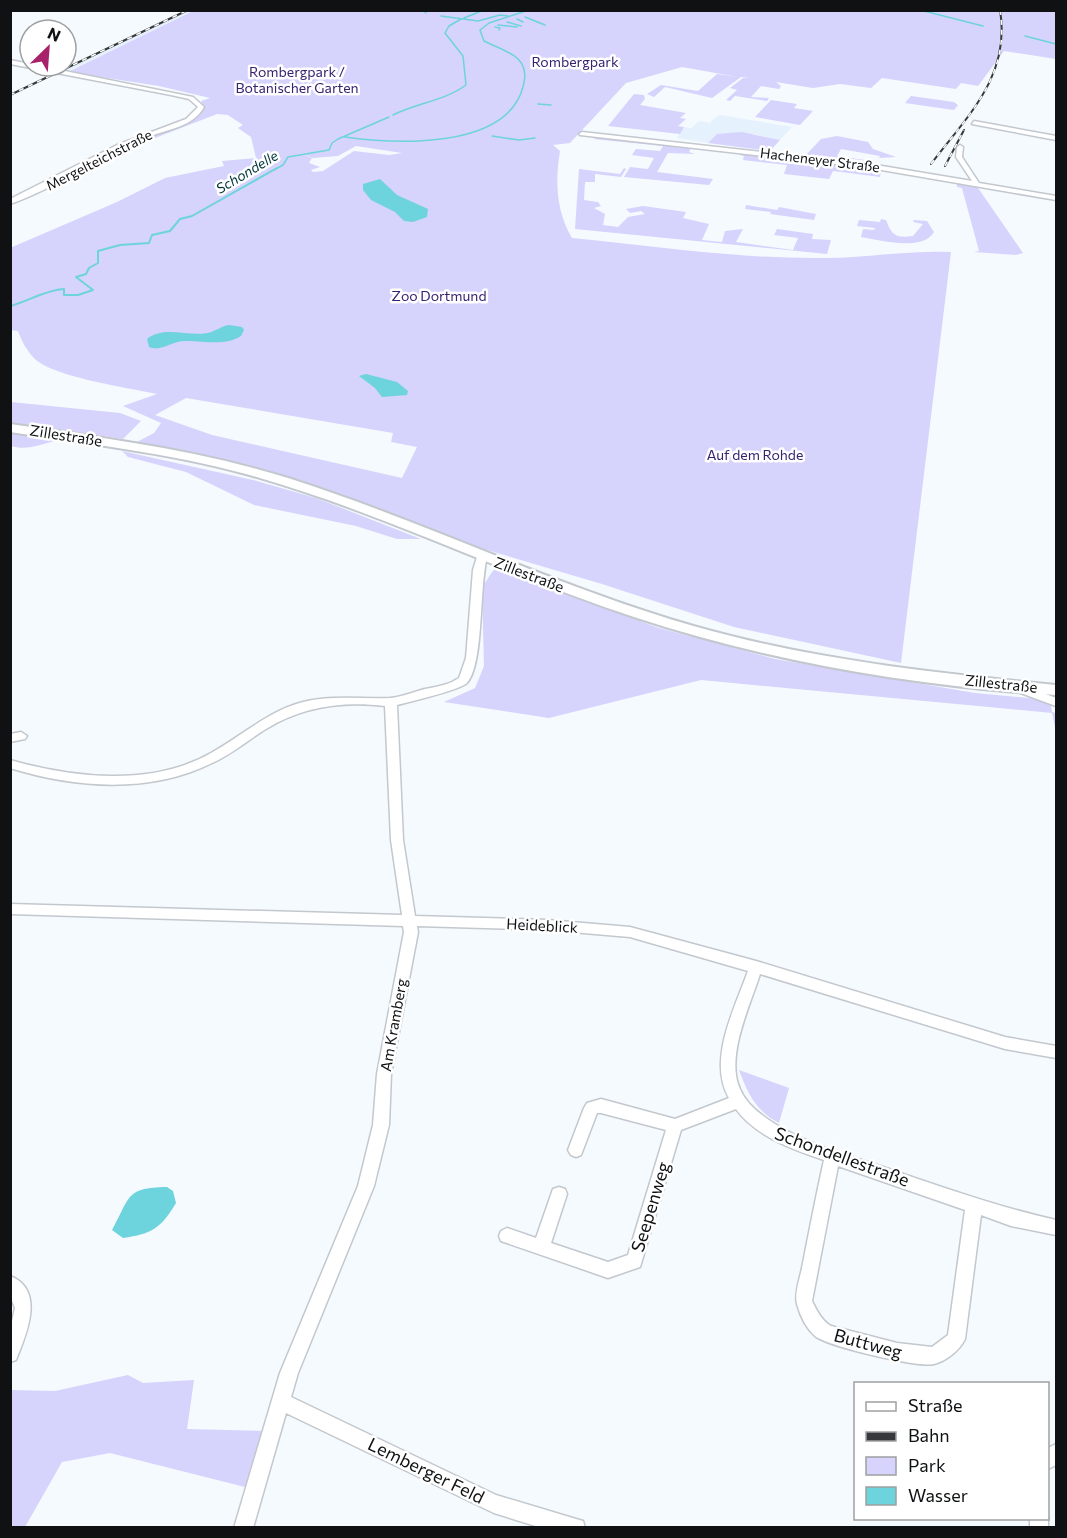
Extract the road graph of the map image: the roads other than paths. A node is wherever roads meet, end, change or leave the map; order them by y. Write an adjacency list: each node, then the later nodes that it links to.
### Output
1 (10, 62): 8 (street, Mergelteichstraße)
2 (974, 123): 4 (street)
3 (582, 134): 6 (street, Hacheneyer Straße)
4 (1056, 138)
5 (960, 147): 6 (street)
6 (976, 183): 7 (street, Hacheneyer Straße)
7 (1056, 198)
8 (10, 202)
9 (10, 428): 10 (main road, Zillestraße)
10 (482, 556): 11 (main road, Zillestraße); 14 (street)
11 (1006, 685): 12 (main road, Zillestraße); 13 (street)
12 (1056, 690)
13 (1056, 702)
14 (391, 703): 15 (street); 17 (street, Am Kramberg)
15 (10, 764)
16 (10, 909): 17 (street, Heideblick)
17 (409, 921): 18 (street, Heideblick); 31 (street, Am Kramberg)
18 (756, 967): 19 (street, Heideblick); 20 (street)
19 (1056, 1052)
20 (737, 1102): 21 (street); 23 (street, Schondellestraße)
21 (675, 1126): 22 (street); 28 (street, Seepenweg)
22 (576, 1150)
23 (832, 1156): 25 (street, Schondellestraße); 25 (street, Buttweg)
24 (559, 1194): 28 (street)
25 (974, 1206): 26 (street, Schondellestraße)
26 (1056, 1228)
27 (507, 1236): 28 (street, Seepenweg)
28 (541, 1247)
29 (10, 1284): 30 (street)
30 (10, 1354)
31 (282, 1402): 32 (street, Am Kramberg); 33 (street, Lemberger Feld)
32 (243, 1527)
33 (576, 1527)

